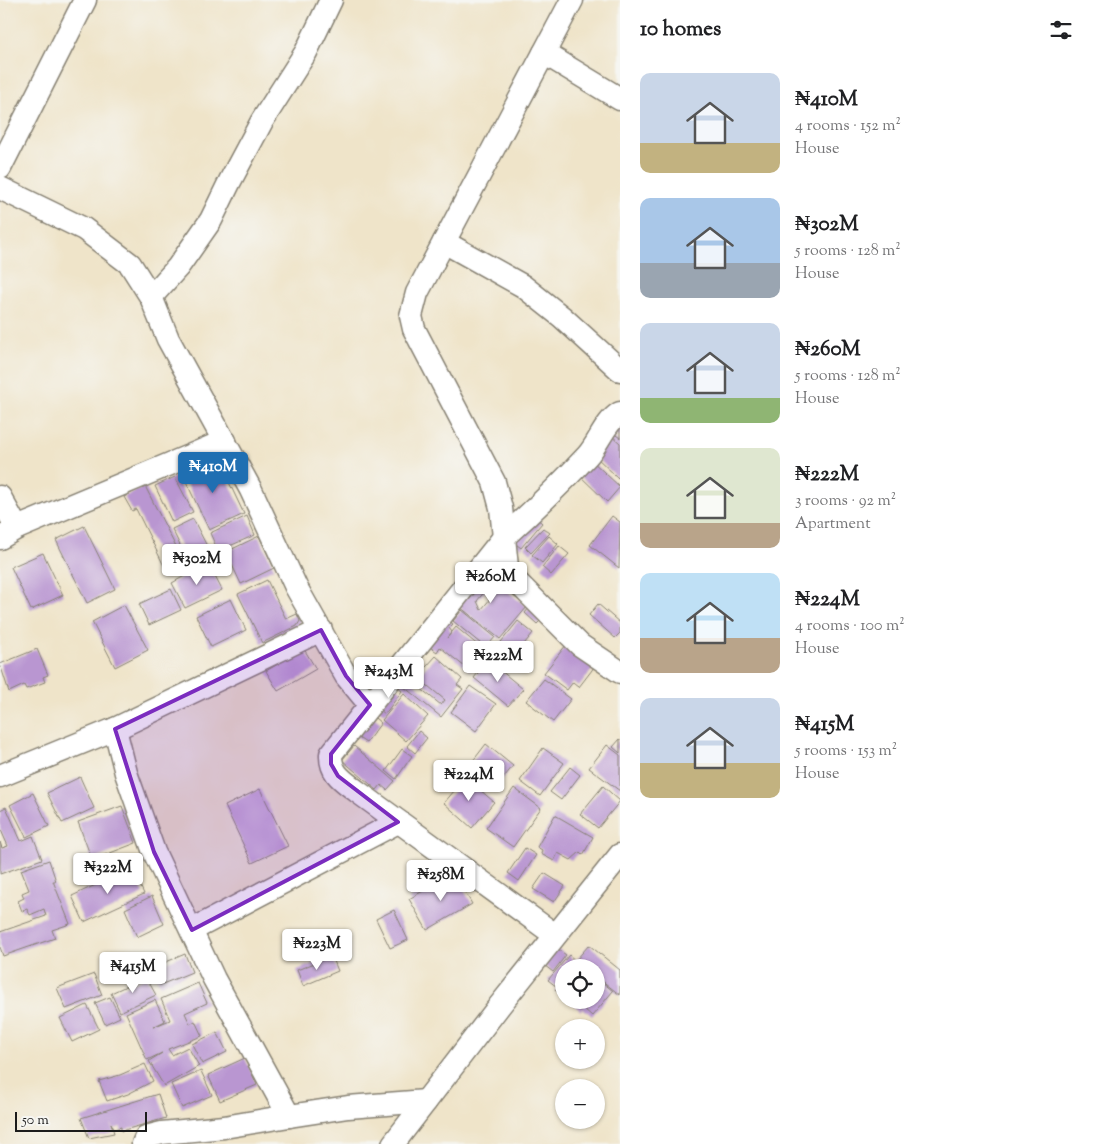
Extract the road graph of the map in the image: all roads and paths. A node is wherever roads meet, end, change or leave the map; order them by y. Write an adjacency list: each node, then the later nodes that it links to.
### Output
1 (85, 0): 6 (street)
2 (331, 0): 9 (street)
3 (572, 0): 4 (street)
4 (544, 53): 5 (street); 8 (street)
5 (620, 99)
6 (0, 168)
7 (0, 188): 9 (street)
8 (444, 242): 10 (street); 15 (street)
9 (151, 297): 12 (street)
10 (620, 370)
11 (620, 413): 15 (street)
12 (224, 441): 14 (street); 16 (street)
13 (0, 497): 14 (street)
14 (9, 533)
15 (504, 537): 17 (street); 18 (street)
16 (321, 630): 18 (street); 19 (street)
17 (620, 672)
18 (370, 705): 21 (street)
19 (115, 729): 20 (street); 23 (street)
20 (0, 776)
21 (398, 822): 23 (street); 24 (street)
22 (620, 856): 24 (street)
23 (192, 930): 26 (street)
24 (555, 935): 25 (street)
25 (426, 1101): 26 (street); 28 (street)
26 (289, 1116): 27 (street)
27 (143, 1144)
28 (394, 1144)

